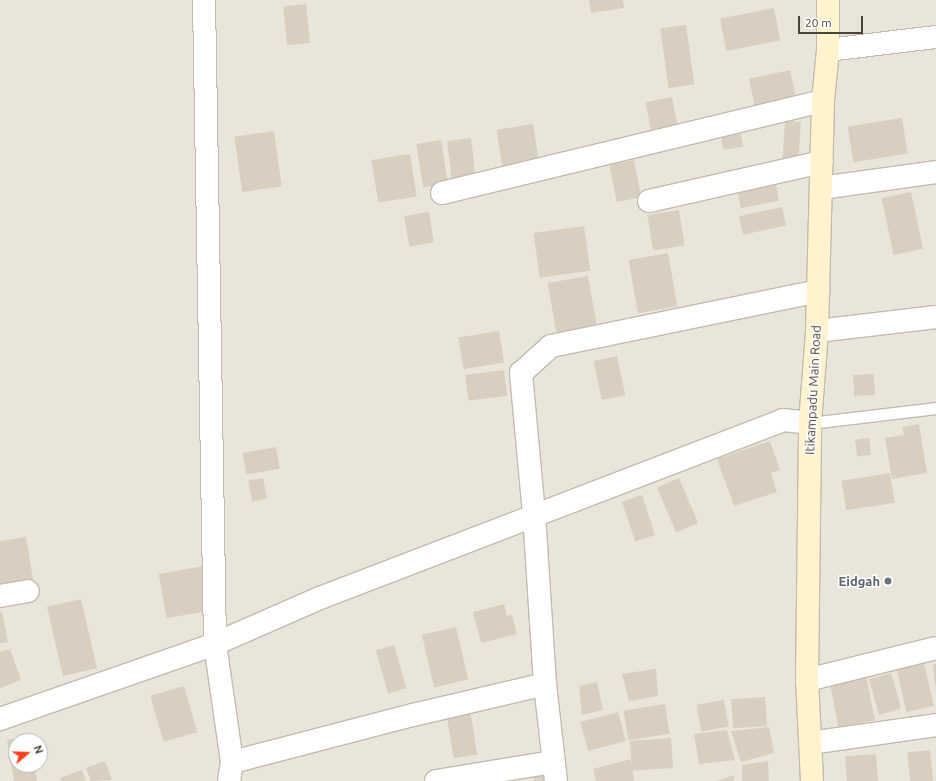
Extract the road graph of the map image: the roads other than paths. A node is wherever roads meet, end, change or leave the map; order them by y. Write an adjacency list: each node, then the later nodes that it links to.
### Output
1 (204, 0): 19 (street)
2 (828, 0): 4 (street, Itikampadu Main Road)
3 (936, 37): 4 (street)
4 (828, 50): 5 (street, Itikampadu Main Road)
5 (823, 102): 6 (street, Itikampadu Main Road); 9 (street)
6 (822, 162): 8 (street, Itikampadu Main Road); 10 (street)
7 (936, 172): 8 (street)
8 (821, 188): 11 (street, Itikampadu Main Road)
9 (442, 193)
10 (649, 201)
11 (818, 291): 13 (street, Itikampadu Main Road); 16 (street)
12 (936, 317): 13 (street)
13 (817, 331): 15 (street, Itikampadu Main Road)
14 (936, 408): 15 (lane)
15 (810, 423): 16 (street); 21 (street, Itikampadu Main Road)
16 (534, 514): 19 (street); 22 (street)
17 (28, 591): 18 (street)
18 (0, 596)
19 (216, 644): 23 (street); 26 (street)
20 (936, 648): 21 (street)
21 (807, 680): 25 (street, Itikampadu Main Road)
22 (545, 684): 26 (street); 27 (street)
23 (0, 719)
24 (936, 725): 25 (street)
25 (810, 743): 29 (street, Itikampadu Main Road)
26 (231, 771)
27 (554, 771): 28 (street)
28 (436, 781)
29 (812, 781)

